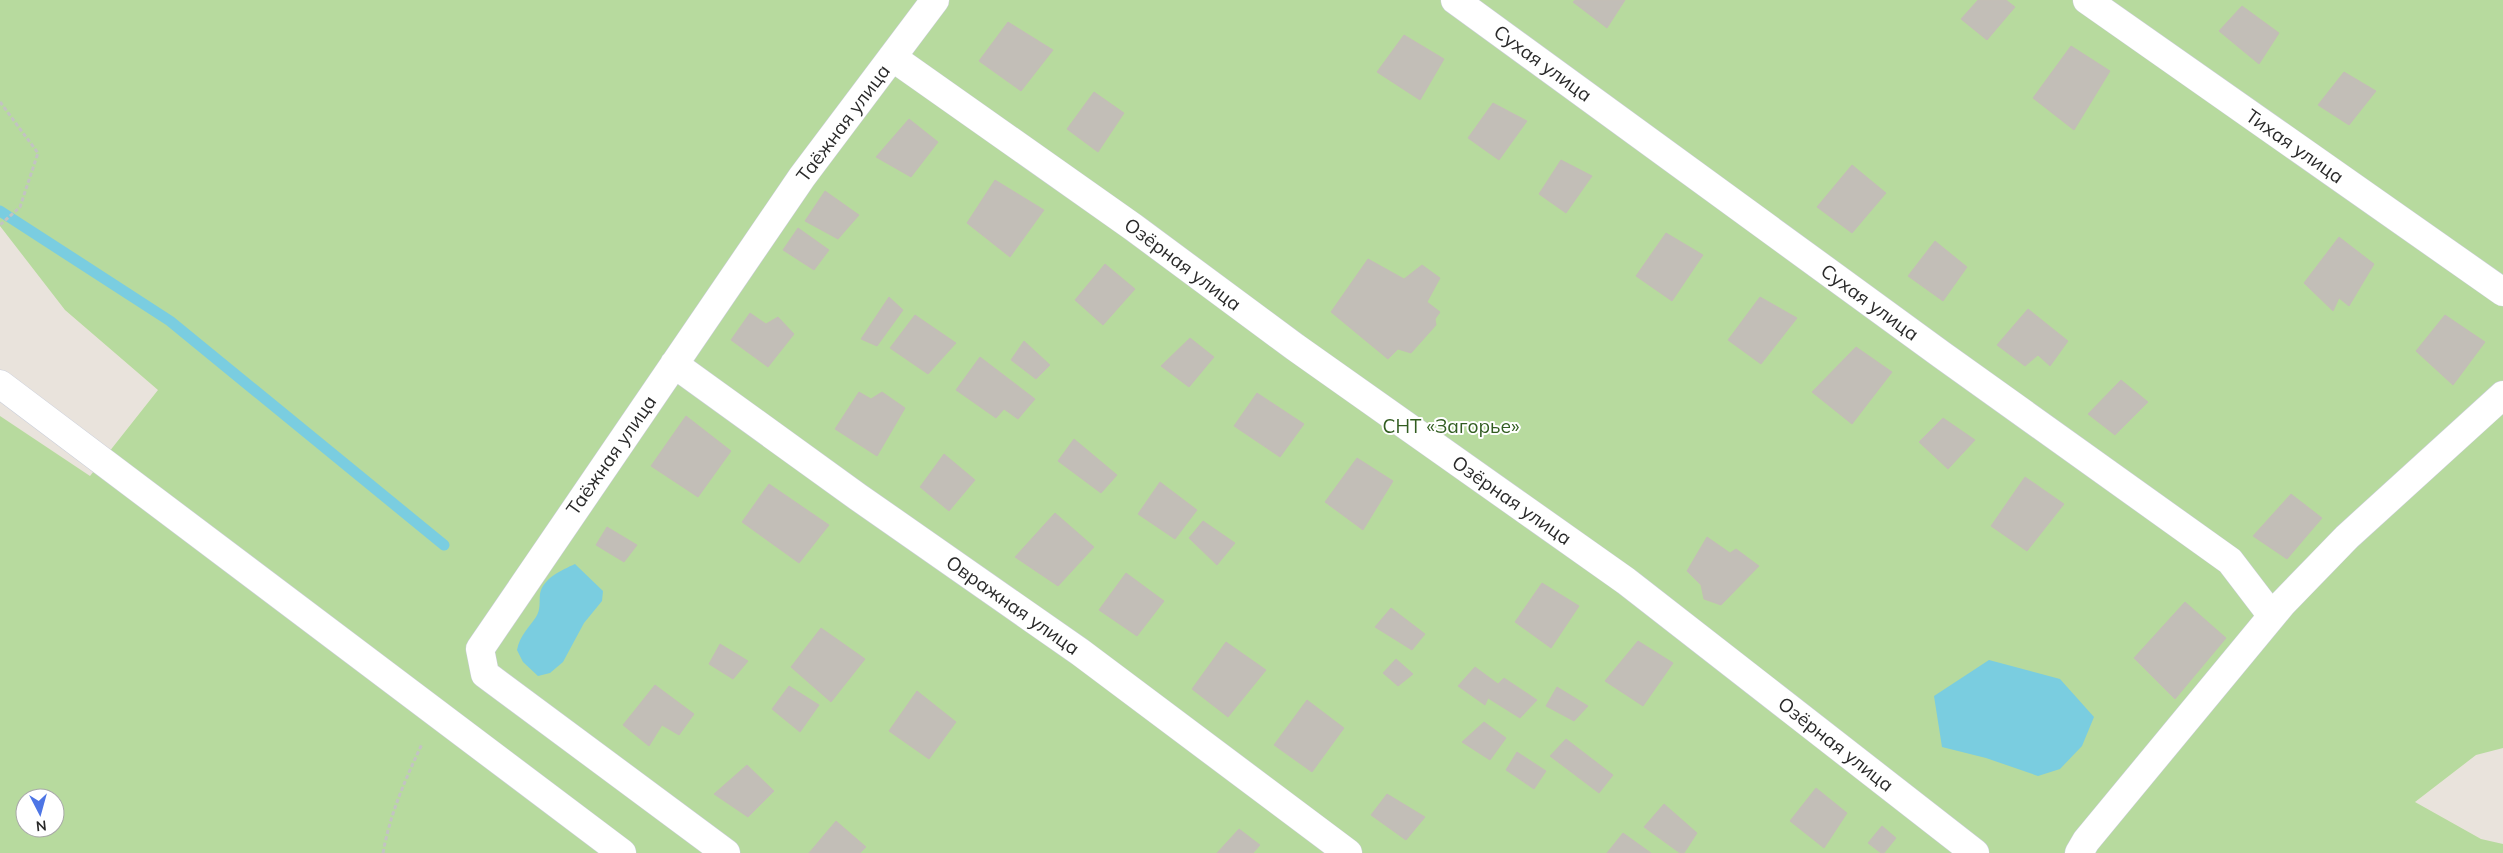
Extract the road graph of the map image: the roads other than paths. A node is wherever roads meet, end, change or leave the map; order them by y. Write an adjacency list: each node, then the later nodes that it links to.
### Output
1 (936, 0): 4 (street, Таёжная улица)
2 (1455, 0): 9 (street, Сухая улица)
3 (2087, 0): 5 (street, Тихая улица)
4 (892, 57): 6 (street, Таёжная улица); 13 (street, Озёрная улица)
5 (2503, 292)
6 (674, 364): 11 (street, Таёжная улица); 12 (street, Овражная улица)
7 (0, 384): 10 (street)
8 (2503, 395): 9 (street)
9 (2272, 616): 14 (street)
10 (622, 853)
11 (726, 853)
12 (1348, 853)
13 (1975, 853)
14 (2079, 853)

